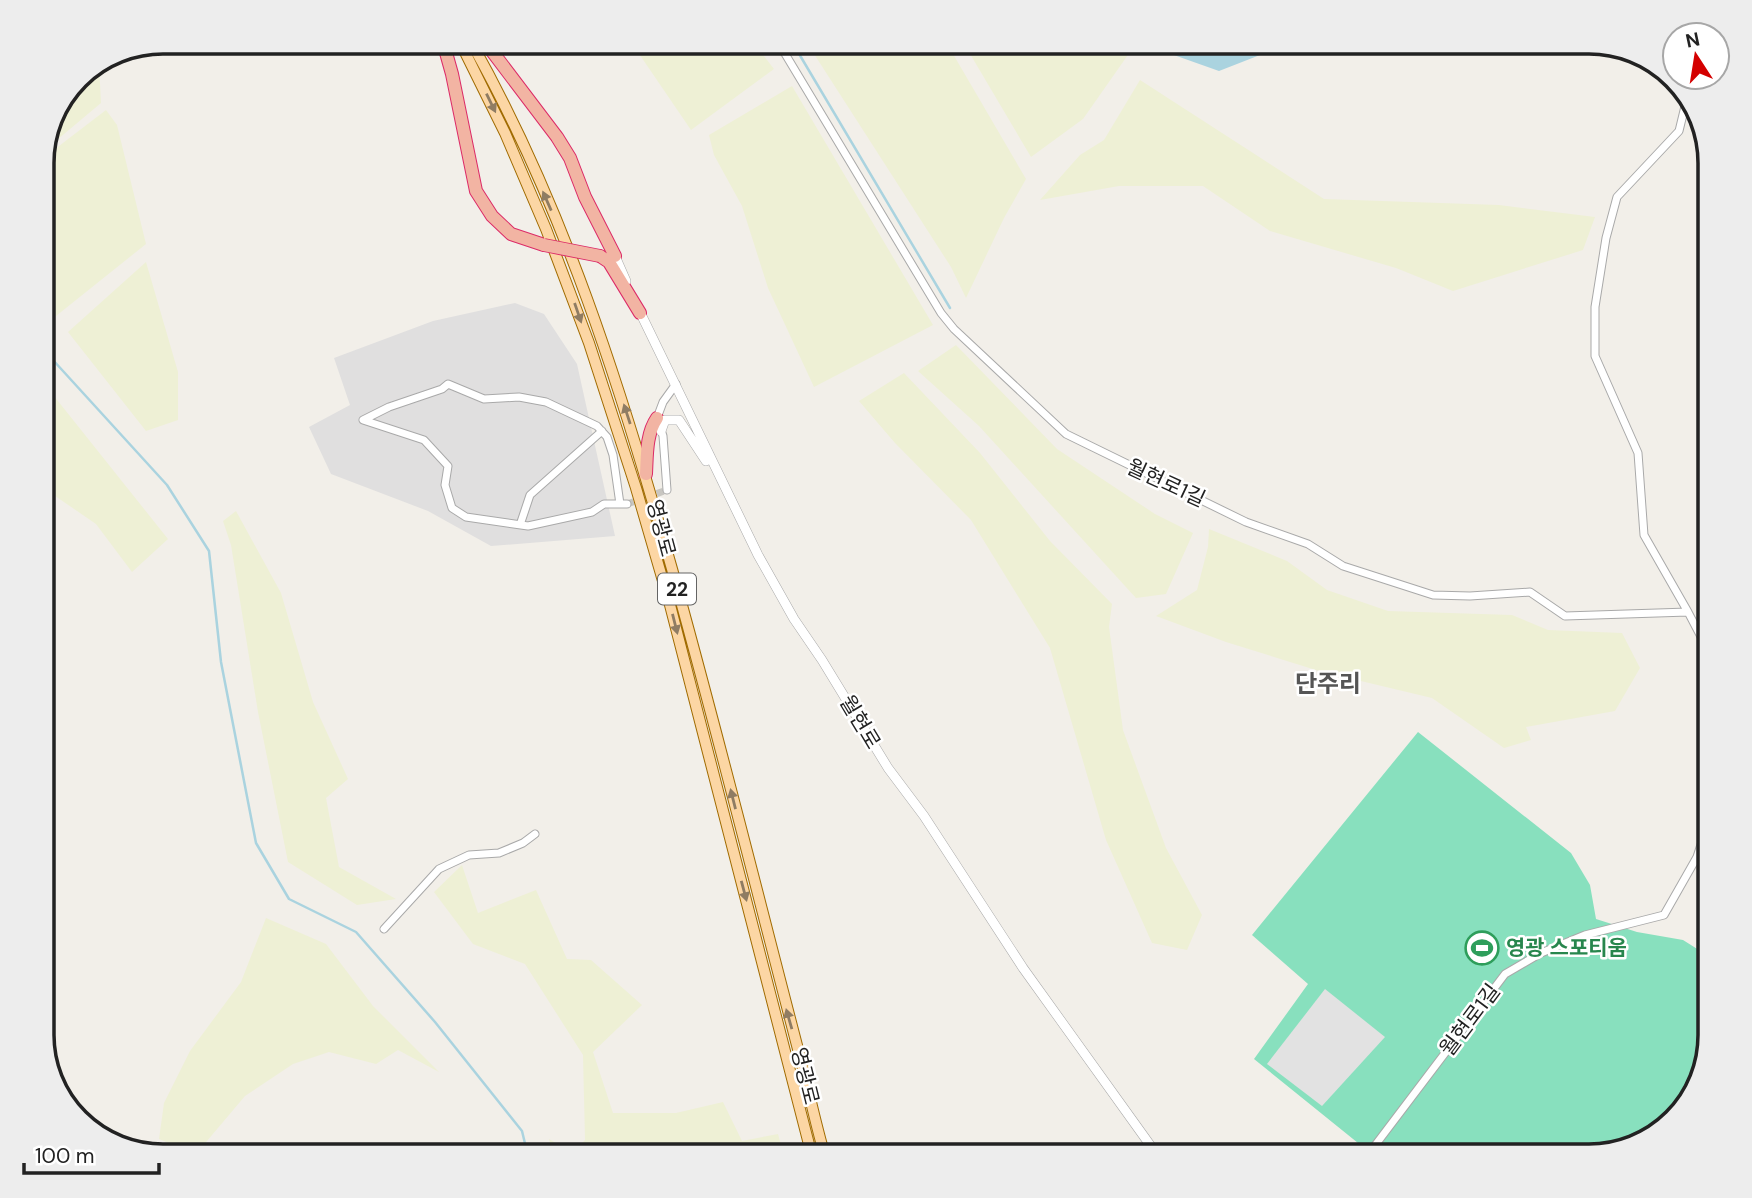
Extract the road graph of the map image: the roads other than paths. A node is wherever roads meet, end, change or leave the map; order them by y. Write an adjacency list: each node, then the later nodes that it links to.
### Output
1 (446, 54): 8 (highway, bridge)
2 (466, 54): 21 (main road, 영광로 / 22, one-way to 21)
3 (478, 54): 12 (main road, 영광로 / 22, one-way to 3)
4 (494, 54): 7 (highway)
5 (785, 54): 16 (street, 월현로1길)
6 (1684, 110): 16 (street)
7 (615, 256): 8 (street, 월현로)
8 (640, 313): 9 (street, 월현로)
9 (676, 384): 10 (street); 14 (street, 월현로)
10 (659, 425): 12 (highway); 13 (street); 14 (street)
11 (602, 431): 15 (street); 15 (street); 15 (street)
12 (646, 474): 22 (main road, 영광로 / 22, one-way to 12)
13 (667, 490)
14 (727, 493): 23 (street, 월현로)
15 (520, 525)
16 (1688, 612): 17 (street)
17 (1698, 631)
18 (535, 834): 20 (street)
19 (1698, 854): 24 (street, 월현로1길)
20 (384, 929)
21 (809, 1144)
22 (822, 1144)
23 (1149, 1144)
24 (1376, 1144)

